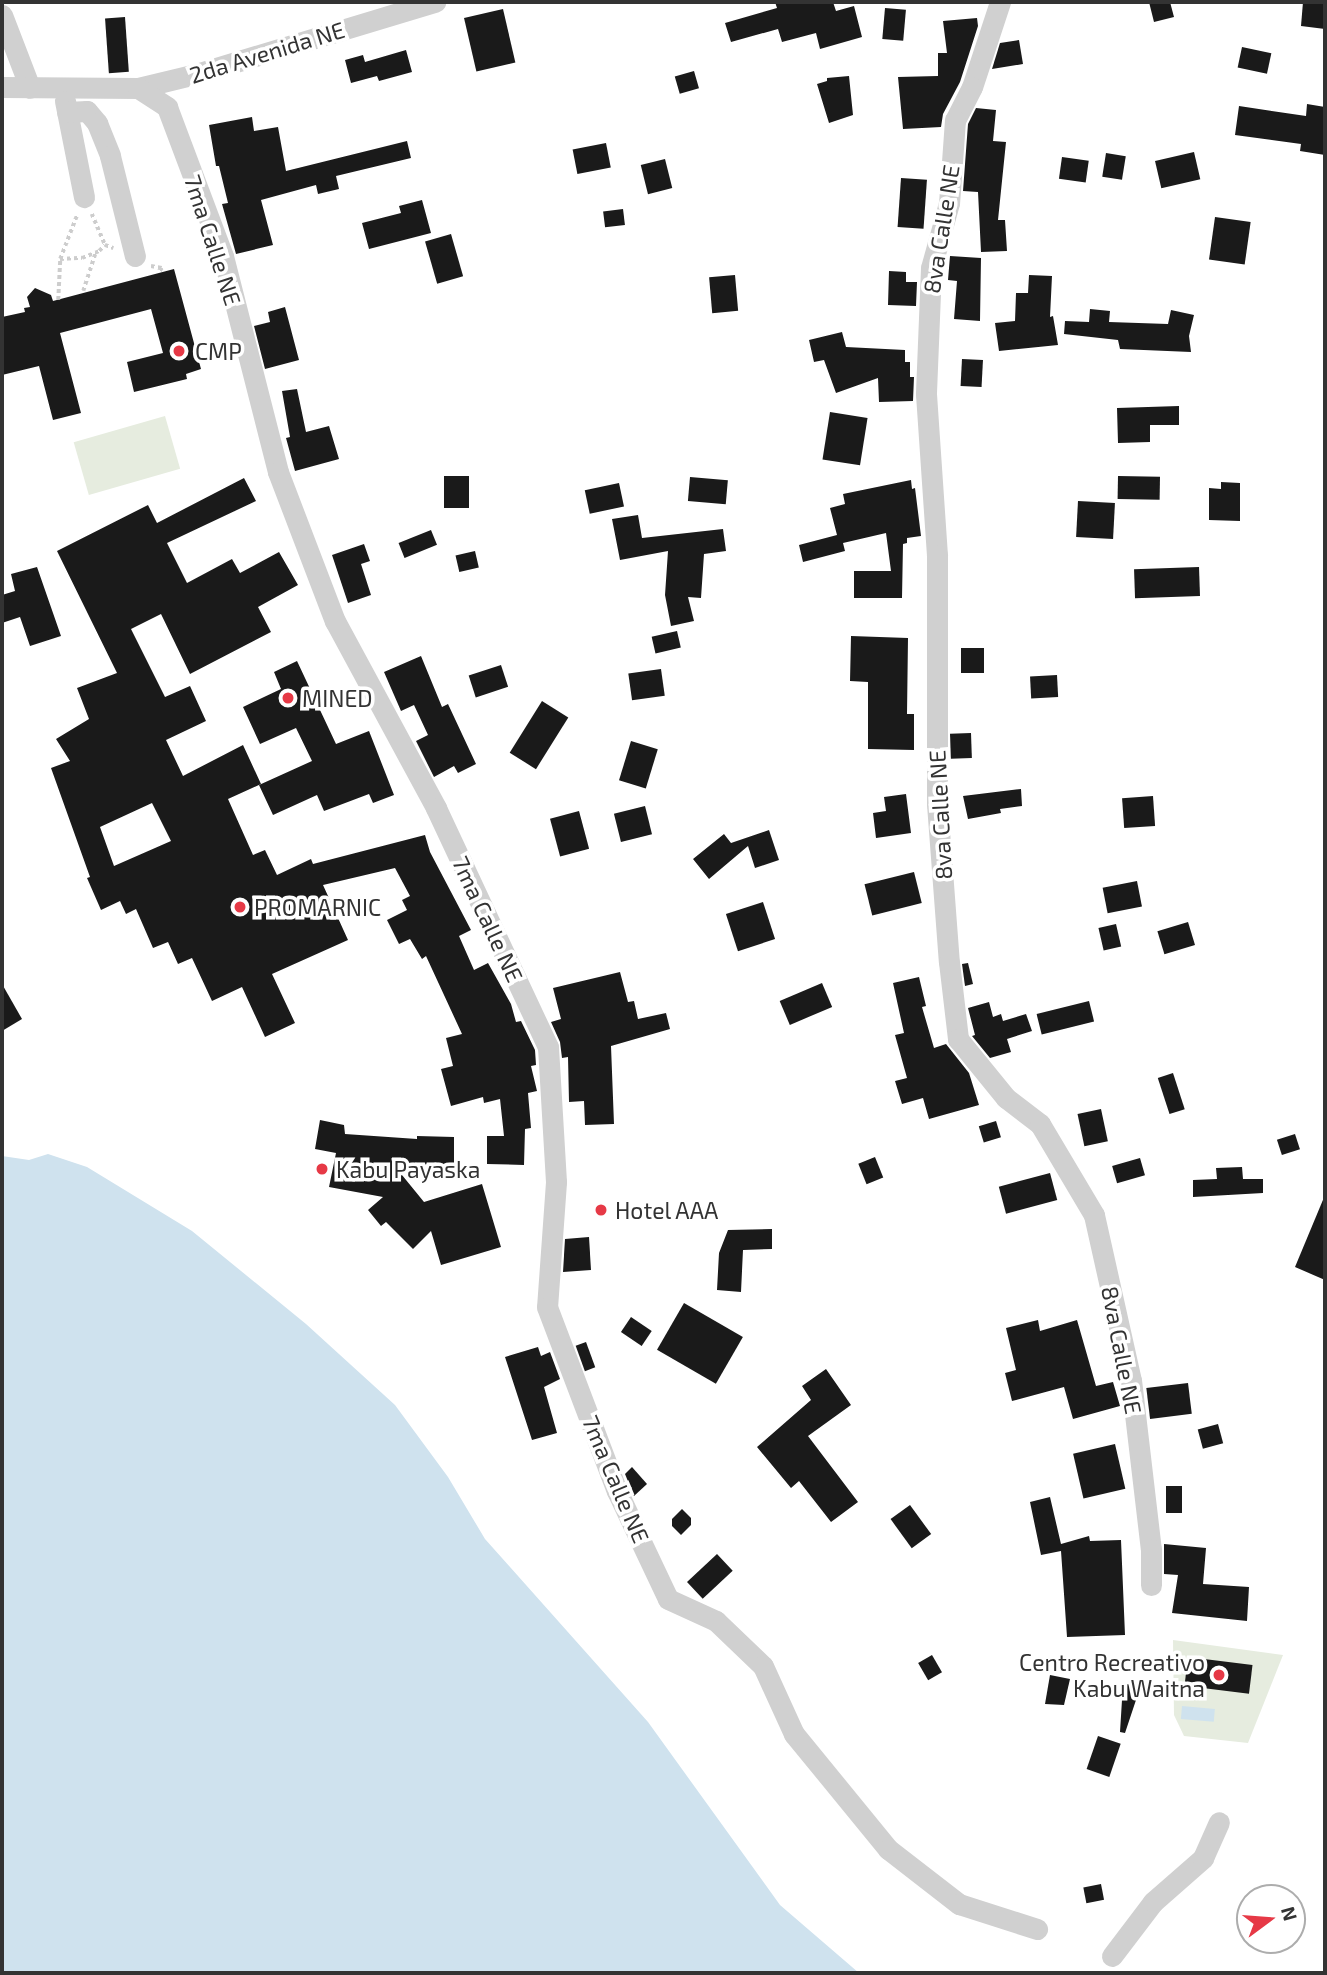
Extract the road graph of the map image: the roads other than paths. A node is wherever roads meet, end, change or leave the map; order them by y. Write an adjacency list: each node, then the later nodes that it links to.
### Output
1 (435, 2): 4 (street, 2da Avenida NE)
2 (1000, 2): 13 (street, 8va Calle NE)
3 (3, 25): 7 (street)
4 (195, 74): 6 (street, 2da Avenida NE); 9 (street)
5 (2, 88): 7 (street, 2da Avenida NE)
6 (138, 88): 8 (street, 2da Avenida NE); 9 (street)
7 (30, 89): 8 (street, 2da Avenida NE)
8 (62, 89): 10 (street)
9 (167, 107): 15 (street, 7ma Calle NE)
10 (67, 112): 11 (street); 12 (street)
11 (83, 197)
12 (135, 256)
13 (1151, 1585)
14 (1219, 1822): 16 (street)
15 (1037, 1929)
16 (1112, 1956)

